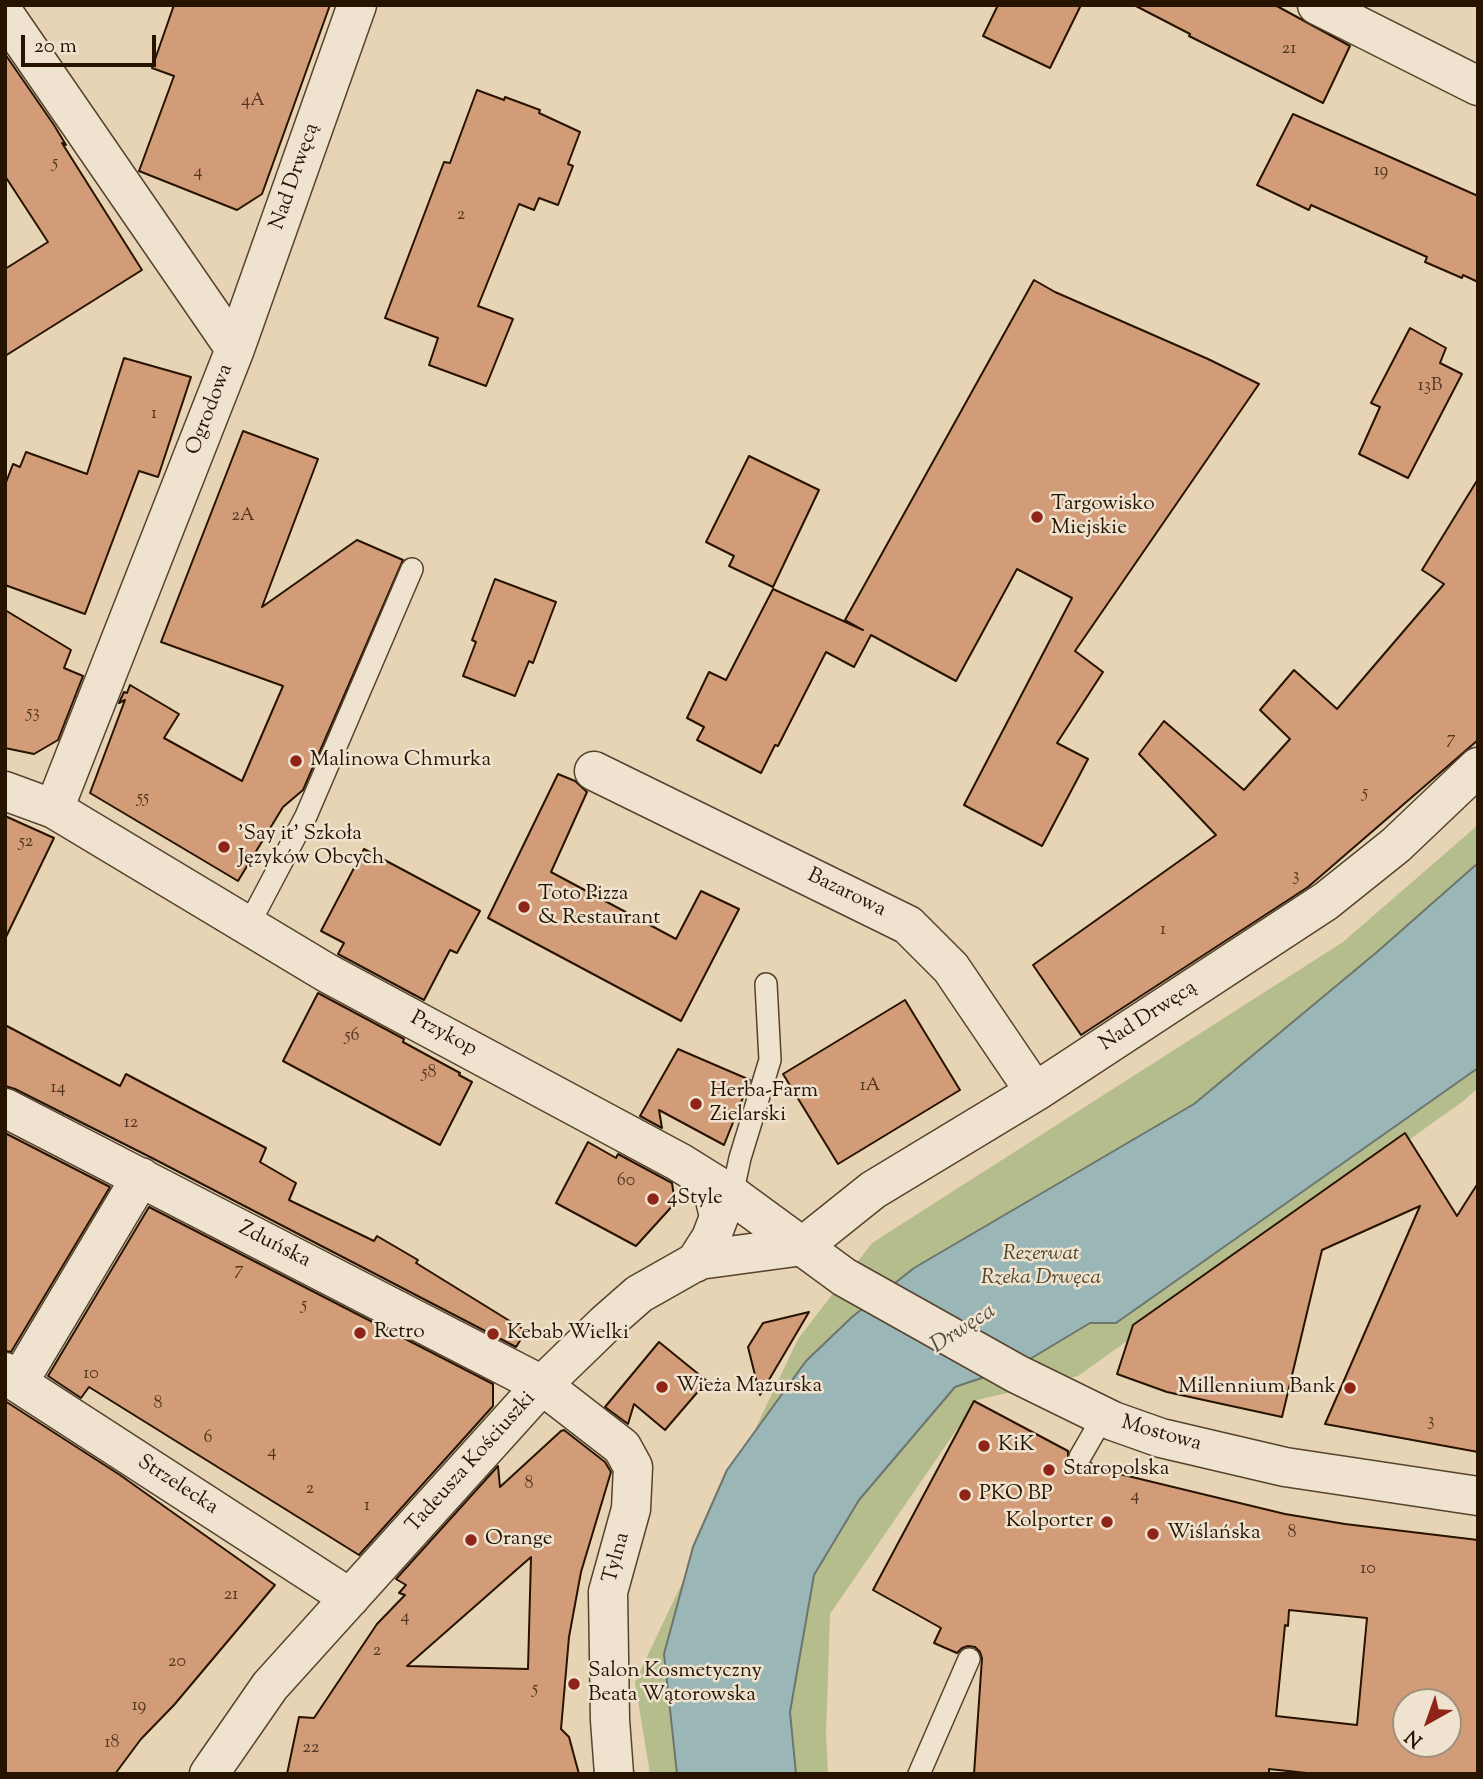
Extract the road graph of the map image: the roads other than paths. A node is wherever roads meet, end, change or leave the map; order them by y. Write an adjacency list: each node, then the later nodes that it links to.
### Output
1 (357, 5): 5 (street, Nad Drwęcą)
2 (1317, 5): 4 (street)
3 (5, 15): 5 (street, Ogrodowa)
4 (1478, 86)
5 (235, 349): 10 (street, Ogrodowa)
6 (412, 569): 11 (lane)
7 (1478, 767): 13 (street, Nad Drwęcą)
8 (594, 771): 13 (street, Bazarowa)
9 (5, 791): 10 (street, Przykop)
10 (54, 809): 11 (street, Przykop)
11 (248, 926): 16 (street, Przykop)
12 (766, 984): 16 (lane)
13 (1035, 1092): 17 (street, Nad Drwęcą)
14 (5, 1108): 15 (street, Zduńska)
15 (141, 1177): 20 (street); 21 (street, Zduńska)
16 (722, 1189): 17 (street, Przykop); 18 (street)
17 (803, 1246): 18 (street, Tadeusza Kościuszki); 19 (street, Przykop)
18 (695, 1263): 21 (street, Tadeusza Kościuszki)
19 (873, 1292): 22 (street, Mostowa)
20 (11, 1377): 25 (street, Strzelecka)
21 (542, 1385): 25 (street, Tadeusza Kościuszki); 30 (street, Tylna)
22 (1103, 1416): 23 (lane); 24 (street, Mostowa)
23 (1080, 1457)
24 (1478, 1496)
25 (350, 1598): 27 (street, Tadeusza Kościuszki)
26 (969, 1659): 31 (lane)
27 (270, 1686): 28 (street); 29 (street)
28 (209, 1774)
29 (229, 1774)
30 (614, 1774)
31 (919, 1774)

